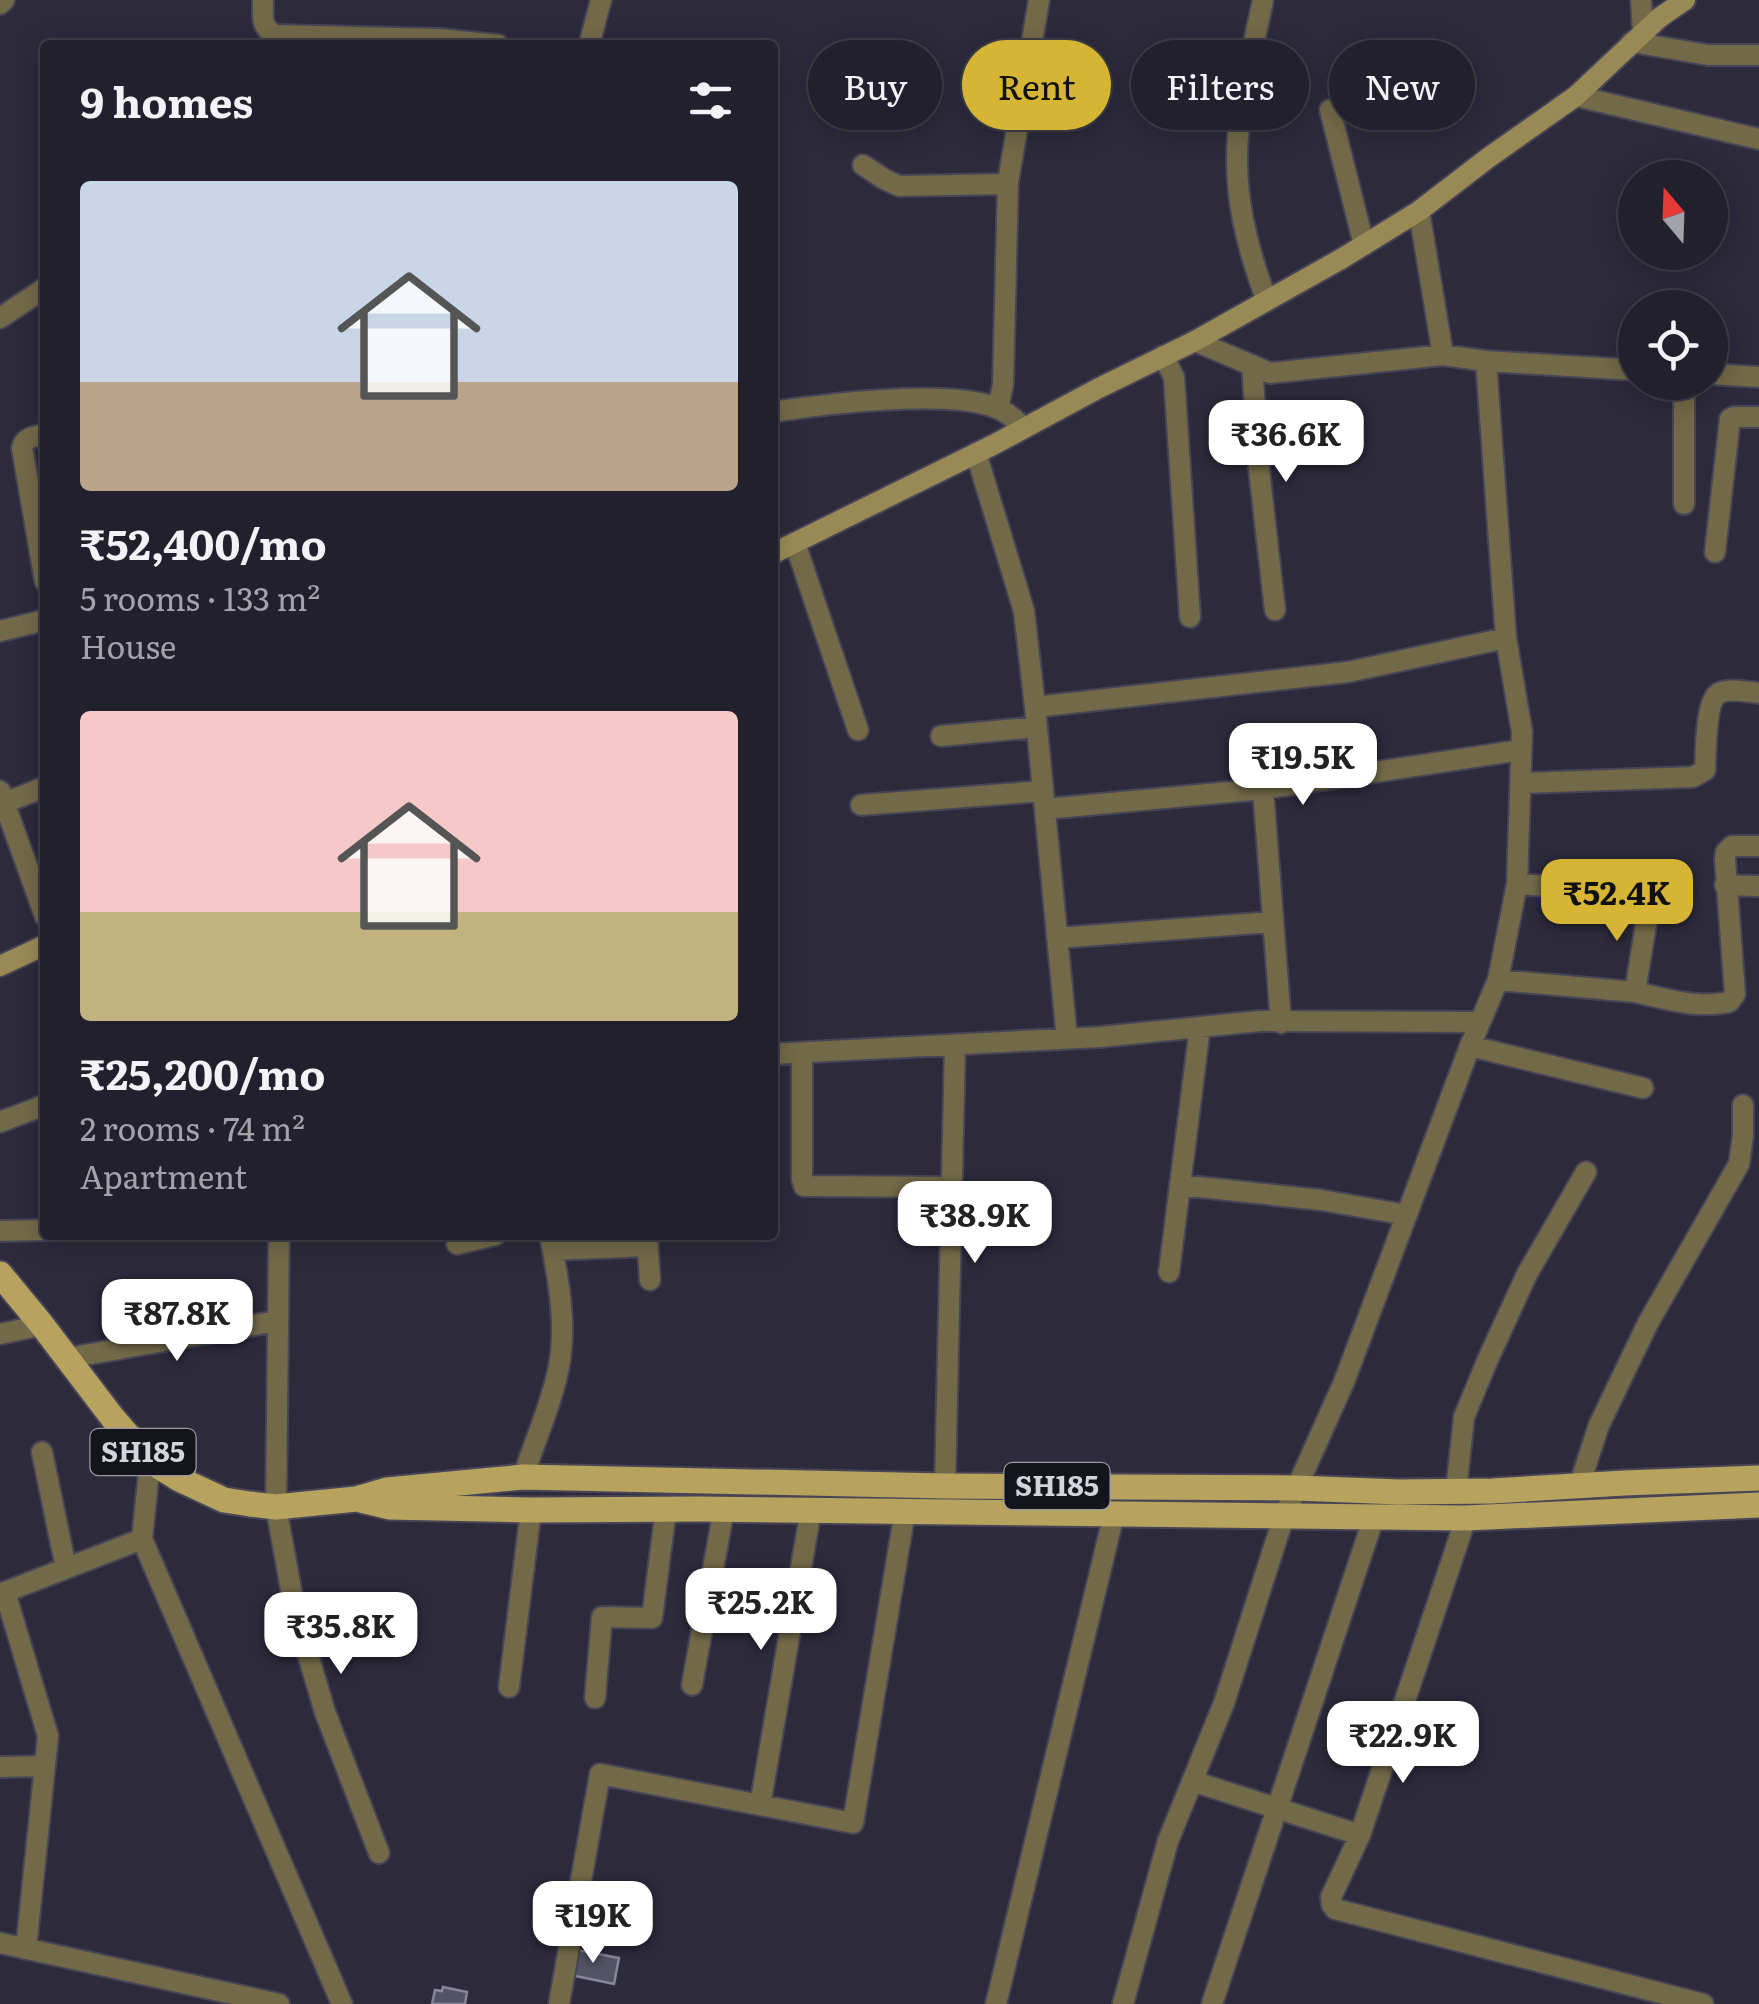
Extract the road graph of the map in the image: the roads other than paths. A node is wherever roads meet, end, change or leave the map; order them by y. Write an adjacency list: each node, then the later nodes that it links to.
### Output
1 (263, 0): 8 (street)
2 (601, 0): 10 (street)
3 (1039, 0): 16 (street)
4 (1263, 0): 20 (street)
5 (1641, 0): 7 (street)
6 (1685, 0): 7 (main road)
7 (1637, 37): 11 (street); 12 (main road)
8 (267, 38): 9 (street)
9 (440, 40)
10 (590, 40)
11 (1759, 55)
12 (1576, 96): 14 (street); 17 (main road)
13 (1335, 130): 18 (street)
14 (1759, 139)
15 (863, 165): 16 (street)
16 (1008, 184): 31 (street)
17 (1419, 211): 18 (main road); 23 (street)
18 (1364, 245): 20 (main road)
19 (40, 291): 21 (street)
20 (1267, 301): 22 (main road)
21 (0, 318)
22 (1195, 341): 24 (main road); 26 (street)
23 (1442, 354): 25 (street); 26 (street)
24 (1164, 356): 34 (main road); 43 (street)
25 (1486, 361): 27 (street); 46 (street)
26 (1252, 365): 42 (street)
27 (1618, 369)
28 (1728, 375): 29 (street)
29 (1759, 377)
30 (1684, 400): 37 (street)
31 (998, 408): 32 (street); 34 (street)
32 (778, 411)
33 (1759, 417): 41 (street)
34 (1024, 428): 36 (main road)
35 (40, 435): 40 (street)
36 (976, 453): 38 (main road); 48 (street)
37 (1684, 504)
38 (795, 543): 39 (main road); 49 (street)
39 (778, 551)
40 (40, 552)
41 (1715, 552)
42 (1275, 610)
43 (1190, 617)
44 (40, 621): 45 (street)
45 (0, 631)
46 (1506, 638): 48 (street); 51 (street)
47 (1759, 693): 52 (street)
48 (1036, 717): 50 (street); 56 (street)
49 (858, 730)
50 (941, 736)
51 (1522, 750): 52 (street); 54 (street)
52 (1522, 783): 59 (street)
53 (40, 788): 55 (street)
54 (1263, 789): 56 (street); 63 (street)
55 (2, 797): 62 (street)
56 (1044, 800): 57 (street); 64 (street)
57 (862, 805)
58 (1759, 846): 60 (street)
59 (1518, 884): 67 (street); 68 (street)
60 (1725, 884): 61 (street); 68 (street)
61 (1759, 886)
62 (40, 902)
63 (1272, 922): 64 (street); 70 (street)
64 (1057, 938): 72 (street)
65 (40, 947): 66 (main road)
66 (0, 966)
67 (1498, 980): 68 (street); 69 (street)
68 (1635, 992)
69 (1480, 1022): 70 (street); 74 (street)
70 (1281, 1023): 71 (street)
71 (1200, 1028): 72 (street); 82 (street)
72 (1067, 1039): 73 (street)
73 (954, 1045): 75 (street); 83 (street)
74 (1470, 1046): 77 (street); 84 (street)
75 (802, 1053): 76 (street); 83 (street)
76 (778, 1054)
77 (1643, 1088)
78 (1744, 1105): 104 (street)
79 (40, 1107): 80 (street)
80 (0, 1122)
81 (1586, 1172): 106 (street)
82 (1180, 1185): 84 (street); 92 (street)
83 (952, 1187): 103 (street)
84 (1407, 1215): 105 (street)
85 (0, 1230): 86 (street)
86 (40, 1230)
87 (279, 1240): 95 (street)
88 (474, 1240): 91 (street)
89 (647, 1241): 90 (street); 94 (street)
90 (552, 1242): 101 (street)
91 (457, 1244)
92 (1170, 1272)
93 (0, 1274): 96 (main road, SH185)
94 (650, 1280)
95 (277, 1321): 98 (street); 109 (street)
96 (42, 1325): 97 (street); 98 (main road, SH185)
97 (0, 1334)
98 (68, 1358): 100 (main road, SH185)
99 (42, 1452): 120 (street)
100 (150, 1461): 109 (main road, SH185); 119 (street)
101 (524, 1478): 103 (main road, SH185); 107 (main road, SH185)
102 (1759, 1478): 104 (main road, SH185)
103 (945, 1486): 105 (main road, SH185)
104 (1579, 1486): 106 (main road, SH185)
105 (1296, 1488): 106 (main road, SH185); 116 (street)
106 (1456, 1492)
107 (356, 1499): 109 (main road, SH185); 112 (main road, SH185)
108 (1759, 1505): 118 (main road, SH185)
109 (276, 1507): 131 (street)
110 (666, 1509): 111 (main road, SH185); 112 (main road, SH185); 124 (street)
111 (724, 1509): 113 (main road, SH185); 122 (street)
112 (531, 1510): 123 (street)
113 (811, 1510): 114 (main road, SH185); 128 (street)
114 (905, 1511): 115 (main road, SH185); 128 (street)
115 (1114, 1514): 116 (main road, SH185); 138 (street)
116 (1284, 1516): 117 (main road, SH185); 127 (street)
117 (1374, 1517): 118 (main road, SH185); 129 (street)
118 (1466, 1518): 130 (street)
119 (142, 1539): 120 (street); 136 (street)
120 (66, 1568): 121 (street)
121 (3, 1592): 125 (street)
122 (692, 1686)
123 (509, 1687)
124 (595, 1698)
125 (45, 1766): 126 (street); 133 (street)
126 (0, 1767)
127 (1192, 1781): 129 (street); 134 (street)
128 (760, 1805): 137 (street)
129 (1277, 1808): 130 (street); 139 (street)
130 (1360, 1834): 140 (street)
131 (379, 1854)
132 (0, 1943): 133 (street)
133 (26, 1949): 135 (street)
134 (1130, 2002)
135 (280, 2004)
136 (342, 2004)
137 (559, 2004)
138 (996, 2004)
139 (1212, 2004)
140 (1703, 2004)

